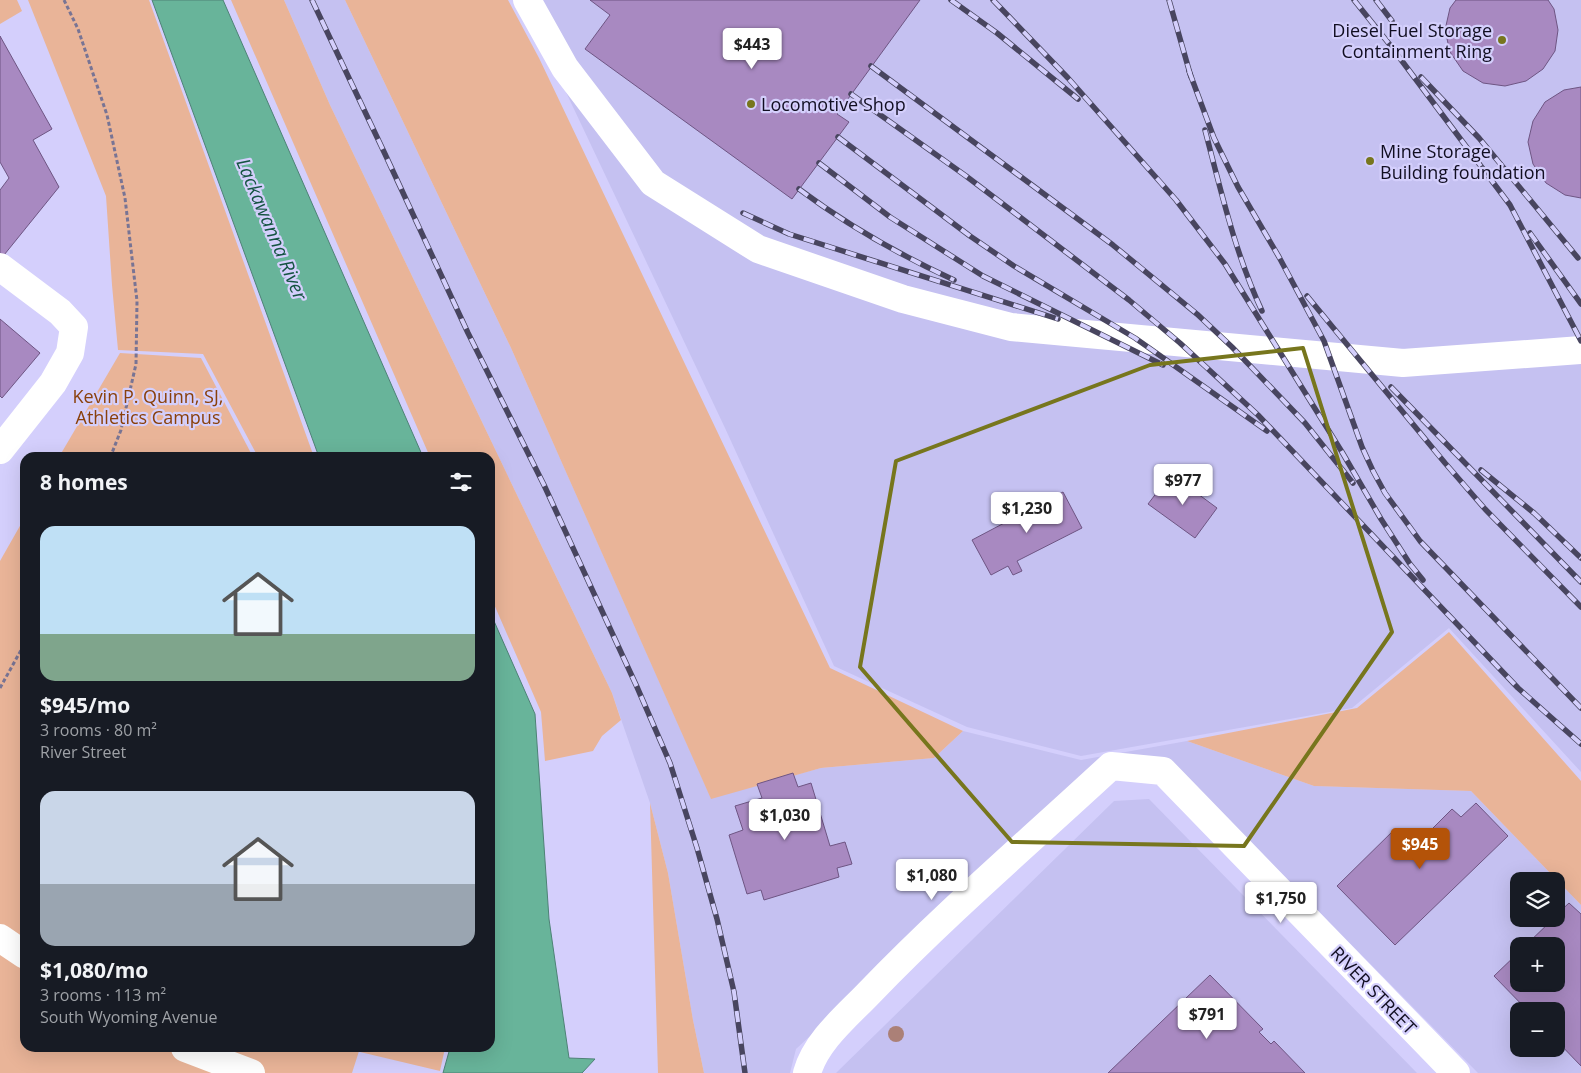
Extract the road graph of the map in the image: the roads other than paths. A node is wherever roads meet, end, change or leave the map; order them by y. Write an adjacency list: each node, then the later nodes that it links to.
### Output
1 (527, 0): 3 (street)
2 (0, 267): 4 (street)
3 (1581, 350)
4 (0, 450)
5 (196, 1052): 6 (street)
6 (252, 1073)
7 (807, 1073): 8 (street, RIVER STREET)
8 (1456, 1073)

